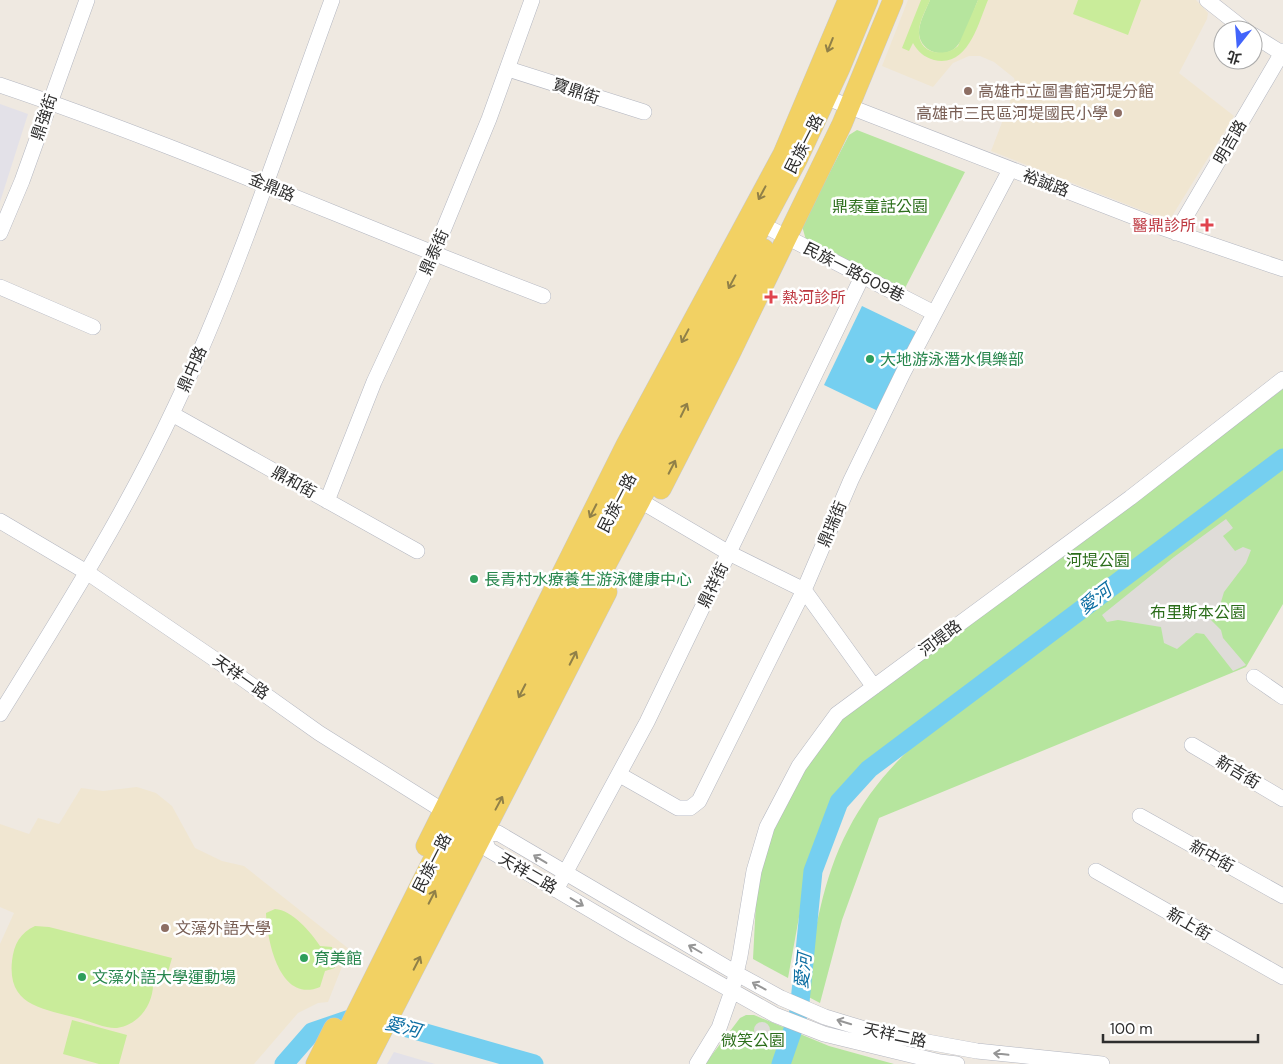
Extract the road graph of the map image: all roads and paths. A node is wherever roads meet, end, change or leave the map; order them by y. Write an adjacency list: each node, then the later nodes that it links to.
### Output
1 (87, 0): 15 (street, 鼎強街)
2 (332, 0): 18 (street, 鼎中路)
3 (532, 0): 12 (street, 鼎泰街)
4 (848, 0): 14 (main road, 民族一路, one-way to 14)
5 (868, 0): 14 (main road, 民族一路)
6 (880, 0): 14 (main road, 民族一路)
7 (893, 0): 14 (main road, 民族一路)
8 (1207, 0): 9 (street)
9 (1232, 20)
10 (1263, 41): 11 (street)
11 (1283, 53): 21 (street, 明吉路)
12 (508, 69): 16 (street, 寶鼎街); 22 (street, 鼎泰街)
13 (0, 85): 15 (street, 金鼎路)
14 (831, 100): 17 (street, 裕誠路); 20 (main road, 民族一路); 31 (main road, 民族一路, one-way to 31)
15 (49, 102): 18 (street, 金鼎路); 19 (street, 鼎強街)
16 (644, 112)
17 (1010, 170): 21 (street, 裕誠路); 27 (street, 鼎瑞街)
18 (265, 184): 22 (street, 金鼎路); 30 (street, 鼎中路)
19 (0, 233)
20 (780, 233): 24 (street, 民族一路509巷); 31 (main road, 民族一路, one-way to 20)
21 (1176, 233): 23 (street, 裕誠路)
22 (433, 255): 26 (street, 金鼎路); 32 (street, 鼎泰街)
23 (1283, 269)
24 (862, 277): 27 (street, 民族一路509巷); 35 (street, 鼎祥街)
25 (0, 287): 28 (street)
26 (543, 296)
27 (934, 313): 37 (street, 鼎瑞街)
28 (93, 326)
29 (1283, 379): 39 (street, 河堤路)
30 (172, 414): 32 (street, 鼎和街); 36 (street, 鼎中路)
31 (631, 495): 35 (street); 46 (main road, 民族一路); 46 (main road, 民族一路, one-way to 46)
32 (327, 501): 34 (street, 鼎和街)
33 (0, 521): 36 (street, 天祥一路)
34 (417, 551)
35 (728, 553): 37 (street); 43 (street, 鼎祥街)
36 (88, 573): 41 (street, 鼎中路); 46 (street, 天祥一路)
37 (804, 590): 39 (street); 43 (street, 鼎瑞街)
38 (1254, 677): 40 (street)
39 (874, 687): 51 (street, 河堤路)
40 (1283, 697)
41 (0, 714)
42 (1192, 745): 44 (street, 新吉街)
43 (620, 775): 48 (street, 鼎祥街)
44 (1283, 799)
45 (1140, 816): 50 (street, 新中街)
46 (462, 823): 48 (street, 天祥二路, one-way to 46); 49 (street, 天祥二路); 54 (main road, 民族一路, one-way to 46); 54 (main road, 民族一路)
47 (1096, 871): 52 (street, 新上街)
48 (565, 874): 49 (street, 鼎祥街); 51 (street, 天祥二路, one-way to 48)
49 (556, 890): 53 (street, 天祥二路, one-way to 53)
50 (1283, 896)
51 (737, 974): 53 (street, 河堤路); 62 (street, 天祥二路, one-way to 51)
52 (1283, 977)
53 (732, 991): 60 (street, 河堤路); 61 (street, 天祥二路)
54 (377, 1000): 55 (main road); 55 (main road)
55 (354, 1036): 56 (main road); 57 (main road); 58 (main road); 59 (main road)
56 (316, 1064)
57 (331, 1064)
58 (346, 1064)
59 (365, 1064)
60 (698, 1064)
61 (957, 1064)
62 (1102, 1064)

